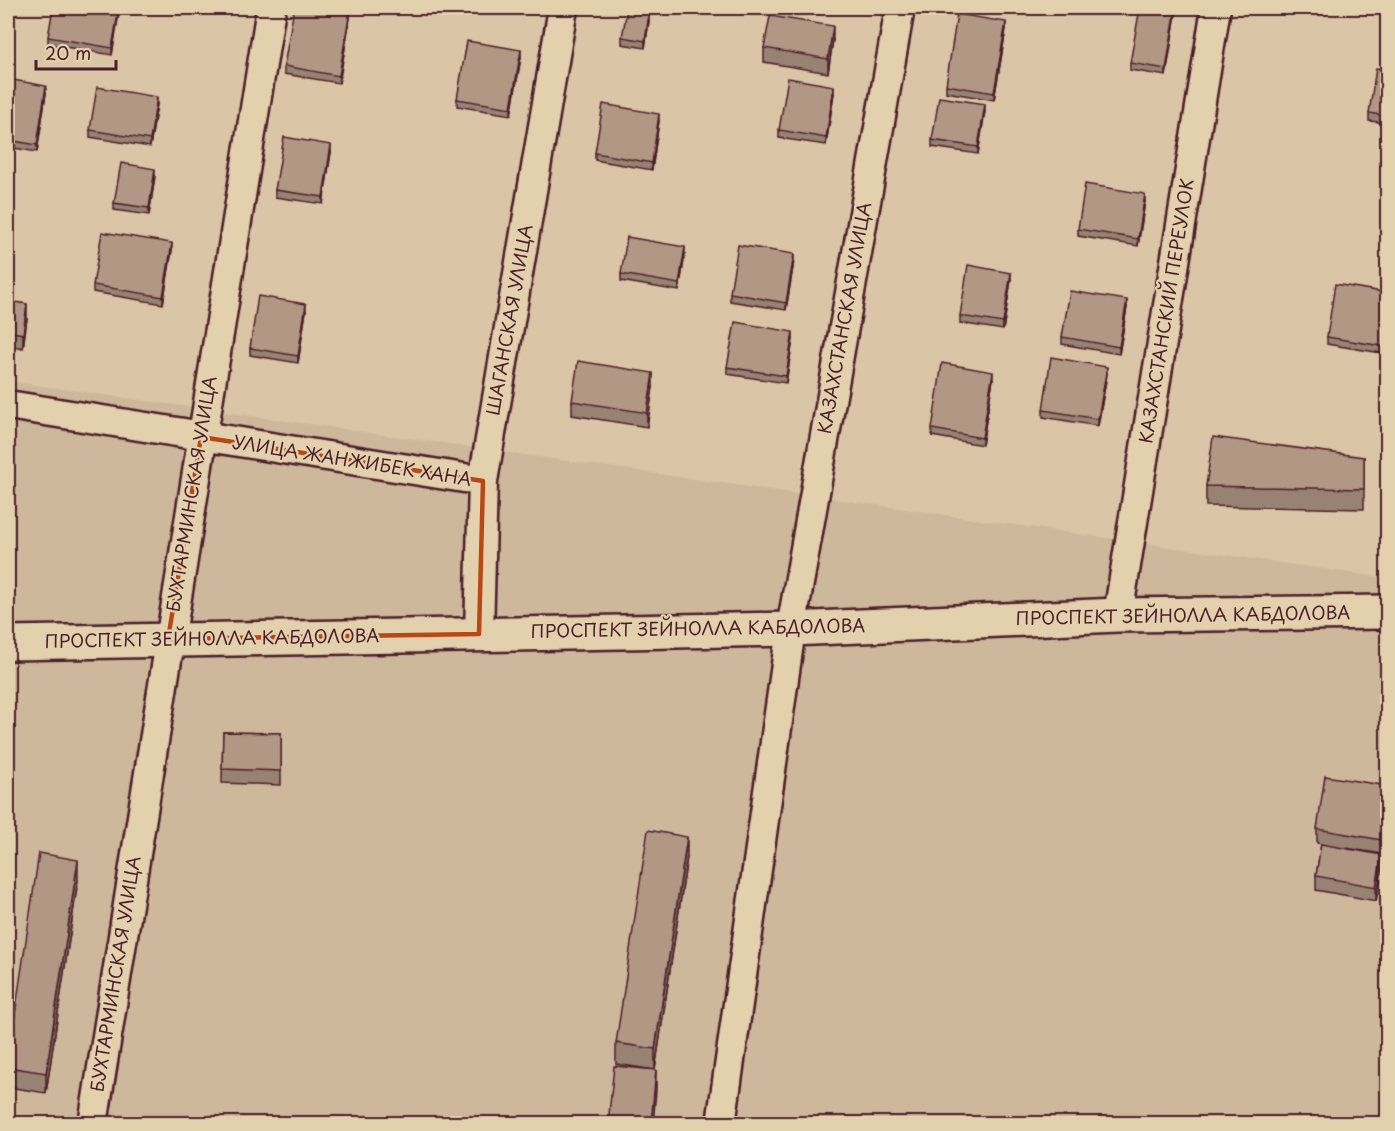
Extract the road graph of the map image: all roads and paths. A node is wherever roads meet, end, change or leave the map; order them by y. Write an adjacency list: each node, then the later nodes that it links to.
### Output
1 (271, 8): 6 (street, БУХТАРМИНСКАЯ УЛИЦА)
2 (563, 8): 7 (street, ШАГАНСКАЯ УЛИЦА)
3 (900, 8): 10 (street, КАЗАХСТАНСКАЯ УЛИЦА)
4 (1216, 8): 9 (street, КАЗАХСТАНСКИЙ ПЕРЕУЛОК)
5 (8, 405): 6 (street, УЛИЦА ЖАНЖИБЕК ХАНА)
6 (201, 437): 7 (street, УЛИЦА ЖАНЖИБЕК ХАНА); 12 (street, БУХТАРМИНСКАЯ УЛИЦА)
7 (483, 481): 11 (street, ШАГАНСКАЯ УЛИЦА)
8 (1388, 612): 9 (main road, ПРОСПЕКТ ЗЕЙНОЛЛА КАБДОЛОВА)
9 (1118, 615): 10 (main road, ПРОСПЕКТ ЗЕЙНОЛЛА КАБДОЛОВА)
10 (791, 629): 11 (main road, ПРОСПЕКТ ЗЕЙНОЛЛА КАБДОЛОВА); 15 (street, КАЗАХСТАНСКАЯ УЛИЦА)
11 (479, 634): 12 (main road, ПРОСПЕКТ ЗЕЙНОЛЛА КАБДОЛОВА)
12 (168, 639): 13 (main road, ПРОСПЕКТ ЗЕЙНОЛЛА КАБДОЛОВА); 14 (street, БУХТАРМИНСКАЯ УЛИЦА)
13 (8, 644)
14 (93, 1124)
15 (721, 1124)

